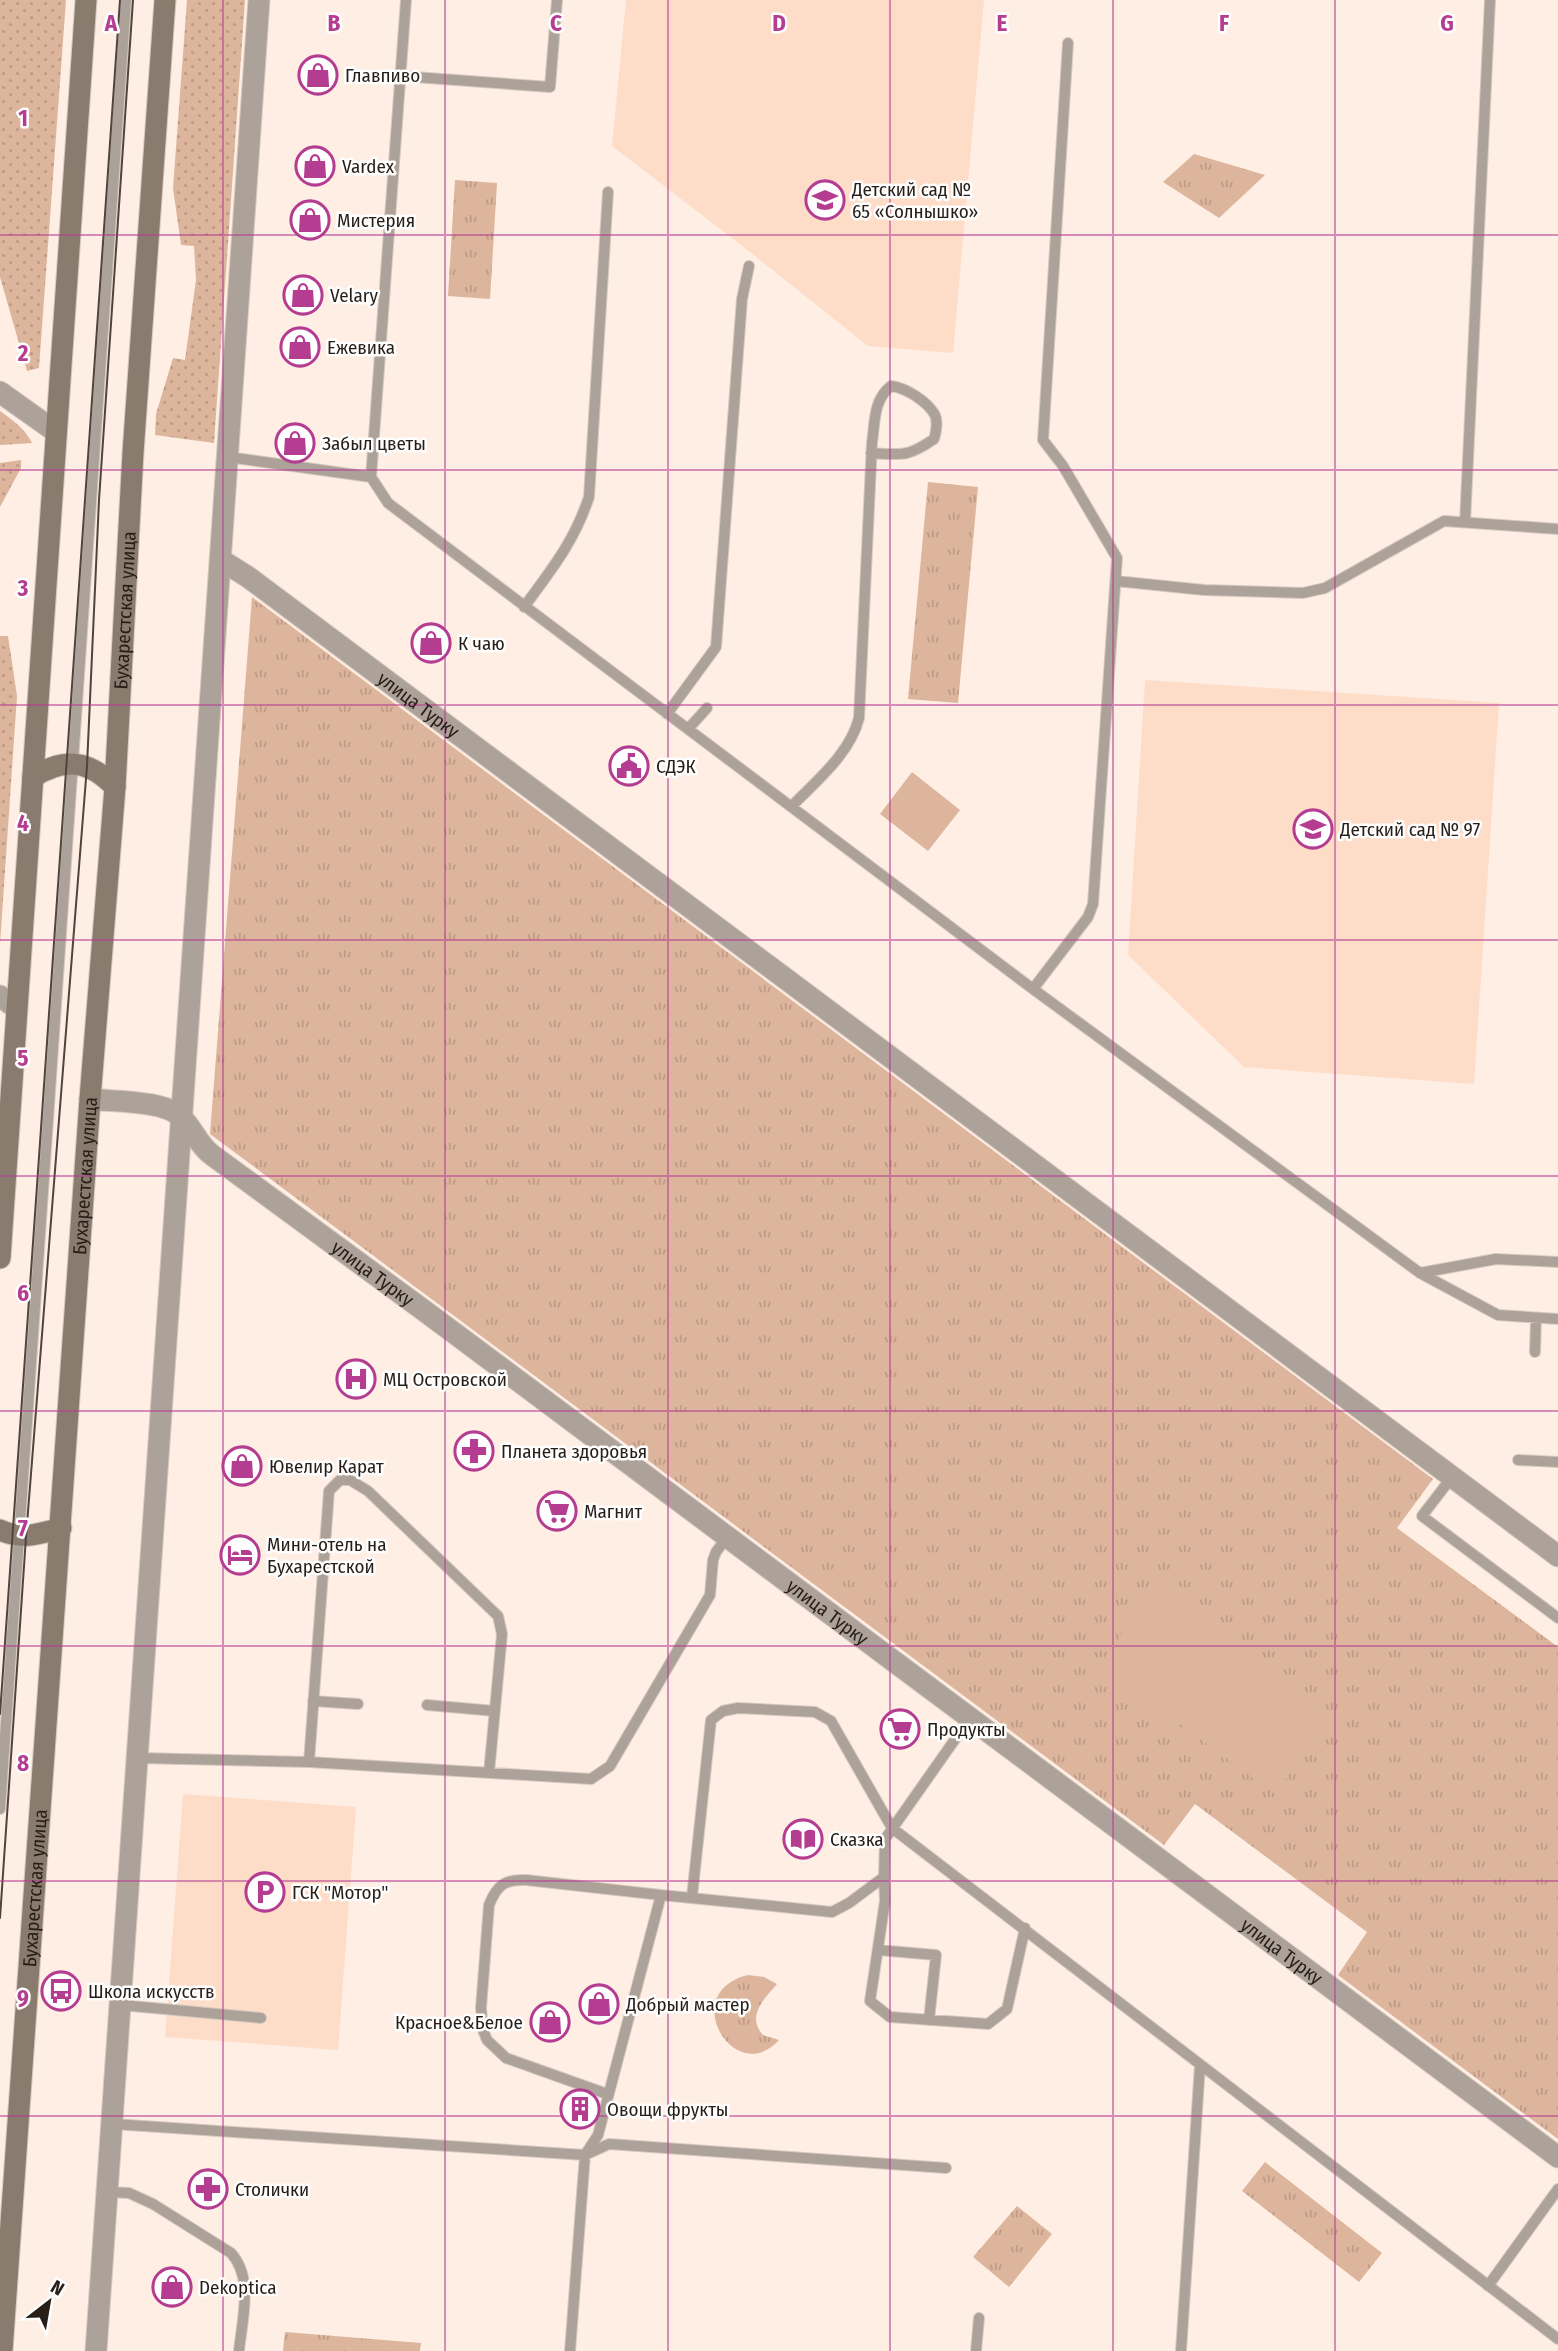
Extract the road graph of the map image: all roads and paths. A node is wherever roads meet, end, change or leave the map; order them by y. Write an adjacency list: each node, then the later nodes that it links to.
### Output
1 (86, 0): 13 (main road)
2 (126, 0): 25 (lane)
3 (165, 0): 27 (main road, Бухарестская улица)
4 (259, 0): 15 (street)
5 (406, 0): 9 (lane)
6 (556, 0): 9 (lane)
7 (1490, 0): 17 (lane)
8 (1068, 43): 20 (lane)
9 (401, 76): 16 (lane)
10 (608, 192): 21 (lane)
11 (749, 266): 23 (lane)
12 (0, 392): 13 (street)
13 (56, 432): 26 (main road)
14 (872, 453): 14 (lane); 28 (lane)
15 (228, 457): 16 (lane); 19 (street)
16 (371, 477): 21 (lane)
17 (1465, 522): 18 (lane); 20 (lane)
18 (1558, 529)
19 (222, 560): 32 (street); 42 (street, улица Турку)
20 (1116, 581): 29 (lane)
21 (524, 607): 23 (lane)
22 (707, 708): 24 (lane)
23 (667, 714): 24 (lane)
24 (688, 729): 28 (lane)
25 (73, 764): 26 (main road); 27 (main road); 44 (lane)
26 (33, 777): 30 (main road)
27 (115, 787): 31 (main road, Бухарестская улица)
28 (791, 807): 29 (lane)
29 (1033, 989): 36 (lane)
30 (8, 1002): 33 (main road)
31 (90, 1100): 32 (street); 43 (main road, Бухарестская улица)
32 (181, 1116): 45 (street, улица Турку); 53 (street)
33 (3, 1175): 34 (main road)
34 (0, 1258)
35 (1558, 1262): 36 (lane)
36 (1420, 1273): 37 (lane)
37 (1536, 1318): 38 (lane); 39 (lane)
38 (1558, 1319)
39 (1535, 1352)
40 (1518, 1460): 41 (lane)
41 (1558, 1462)
42 (1452, 1476): 46 (street, улица Турку); 47 (lane)
43 (61, 1528): 44 (main road); 77 (main road, Бухарестская улица)
44 (9, 1533): 56 (lane)
45 (727, 1536): 52 (street, улица Турку); 55 (lane)
46 (1558, 1556)
47 (1558, 1618)
48 (313, 1701): 49 (lane); 51 (lane); 54 (lane)
49 (358, 1704)
50 (427, 1704): 51 (lane)
51 (495, 1712): 55 (lane)
52 (970, 1718): 57 (lane); 70 (street, улица Турку)
53 (139, 1758): 54 (lane); 63 (street)
54 (309, 1762): 55 (lane)
55 (489, 1773)
56 (0, 1809)
57 (892, 1828): 58 (lane); 60 (lane); 61 (lane)
58 (884, 1877): 60 (lane); 62 (lane)
59 (661, 1895): 60 (lane); 67 (lane); 67 (lane)
60 (692, 1897)
61 (1024, 1928): 65 (lane); 66 (lane)
62 (878, 1950): 65 (lane); 65 (lane)
63 (121, 2005): 64 (lane); 68 (street)
64 (261, 2018)
65 (929, 2020)
66 (1200, 2065): 74 (lane); 82 (lane)
67 (607, 2094): 69 (lane)
68 (113, 2124): 69 (lane); 73 (street)
69 (585, 2155): 71 (lane); 80 (lane)
70 (1558, 2157)
71 (946, 2168)
72 (1558, 2189): 74 (lane)
73 (107, 2192): 78 (street); 79 (lane)
74 (1488, 2286): 76 (lane)
75 (979, 2318): 81 (lane)
76 (1558, 2339)
77 (2, 2351)
78 (96, 2351)
79 (239, 2351)
80 (570, 2351)
81 (976, 2351)
82 (1181, 2351)

